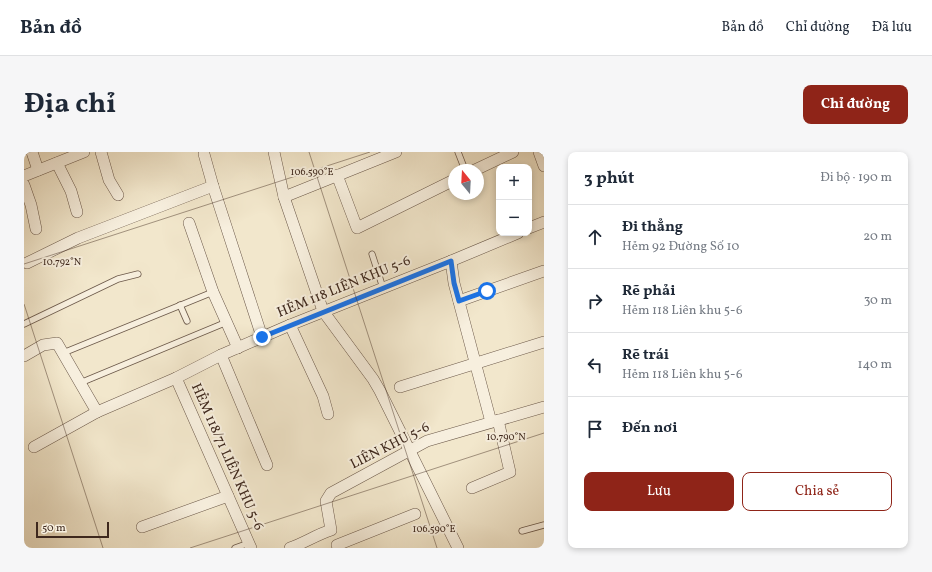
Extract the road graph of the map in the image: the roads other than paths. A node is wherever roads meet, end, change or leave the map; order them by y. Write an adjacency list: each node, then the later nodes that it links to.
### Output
1 (32, 152): 14 (street)
2 (84, 152): 10 (street)
3 (100, 152): 20 (street)
4 (274, 152): 21 (street)
5 (396, 152): 15 (street)
6 (458, 152): 11 (lane)
7 (513, 152): 12 (street)
8 (539, 152): 13 (street)
9 (204, 154): 19 (street)
10 (57, 163): 14 (street); 23 (street)
11 (463, 164)
12 (484, 166)
13 (544, 166)
14 (38, 170): 16 (street)
15 (337, 175): 17 (street); 21 (street)
16 (24, 176)
17 (448, 183)
18 (24, 185): 22 (street)
19 (212, 186): 31 (street); 43 (street)
20 (118, 195)
21 (284, 197): 38 (street)
22 (28, 212): 27 (street)
23 (77, 212)
24 (544, 222): 26 (street)
25 (189, 223): 35 (street)
26 (532, 227)
27 (36, 229)
28 (511, 236): 30 (street, HẺM 118 LIÊN KHU 5-6)
29 (372, 254): 34 (lane)
30 (451, 261): 34 (street, HẺM 118 LIÊN KHU 5-6); 36 (street)
31 (27, 263)
32 (544, 271): 36 (street)
33 (138, 274): 41 (lane)
34 (383, 288): 38 (street, HẺM 118 LIÊN KHU 5-6)
35 (213, 292): 37 (lane); 40 (street)
36 (459, 301): 49 (street)
37 (180, 305): 39 (lane); 46 (lane)
38 (323, 311): 42 (street, HẺM 118 LIÊN KHU 5-6); 58 (street)
39 (187, 321)
40 (227, 322): 45 (street); 51 (lane)
41 (24, 324)
42 (290, 325): 43 (street, HẺM 118 LIÊN KHU 5-6); 55 (street)
43 (262, 337): 45 (street, HẺM 118 LIÊN KHU 5-6)
44 (544, 342): 49 (street)
45 (238, 348): 47 (street, HẺM 118 LIÊN KHU 5-6)
46 (63, 353): 48 (street); 51 (street)
47 (221, 355): 50 (street, HẺM 118 LIÊN KHU 5-6); 59 (street)
48 (24, 356)
49 (475, 363): 52 (street); 56 (street)
50 (176, 378): 54 (street, HẺM 118 LIÊN KHU 5-6); 61 (street, HẺM 118/71 LIÊN KHU 5-6)
51 (80, 383): 54 (street)
52 (400, 387)
53 (544, 407): 56 (street, LIÊN KHU 5-6)
54 (97, 412): 57 (street, HẺM 118 LIÊN KHU 5-6)
55 (328, 414)
56 (494, 421): 58 (street, LIÊN KHU 5-6); 60 (street)
57 (34, 448)
58 (410, 450): 65 (street, LIÊN KHU 5-6); 71 (street)
59 (267, 465)
60 (472, 488)
61 (228, 496): 64 (street); 67 (street, HẺM 118/71 LIÊN KHU 5-6)
62 (415, 514): 68 (street)
63 (544, 525): 66 (lane)
64 (142, 527)
65 (330, 530): 68 (street, LIÊN KHU 5-6); 70 (street)
66 (522, 531)
67 (250, 546): 69 (lane)
68 (337, 547)
69 (235, 548)
70 (290, 548)
71 (458, 548)

